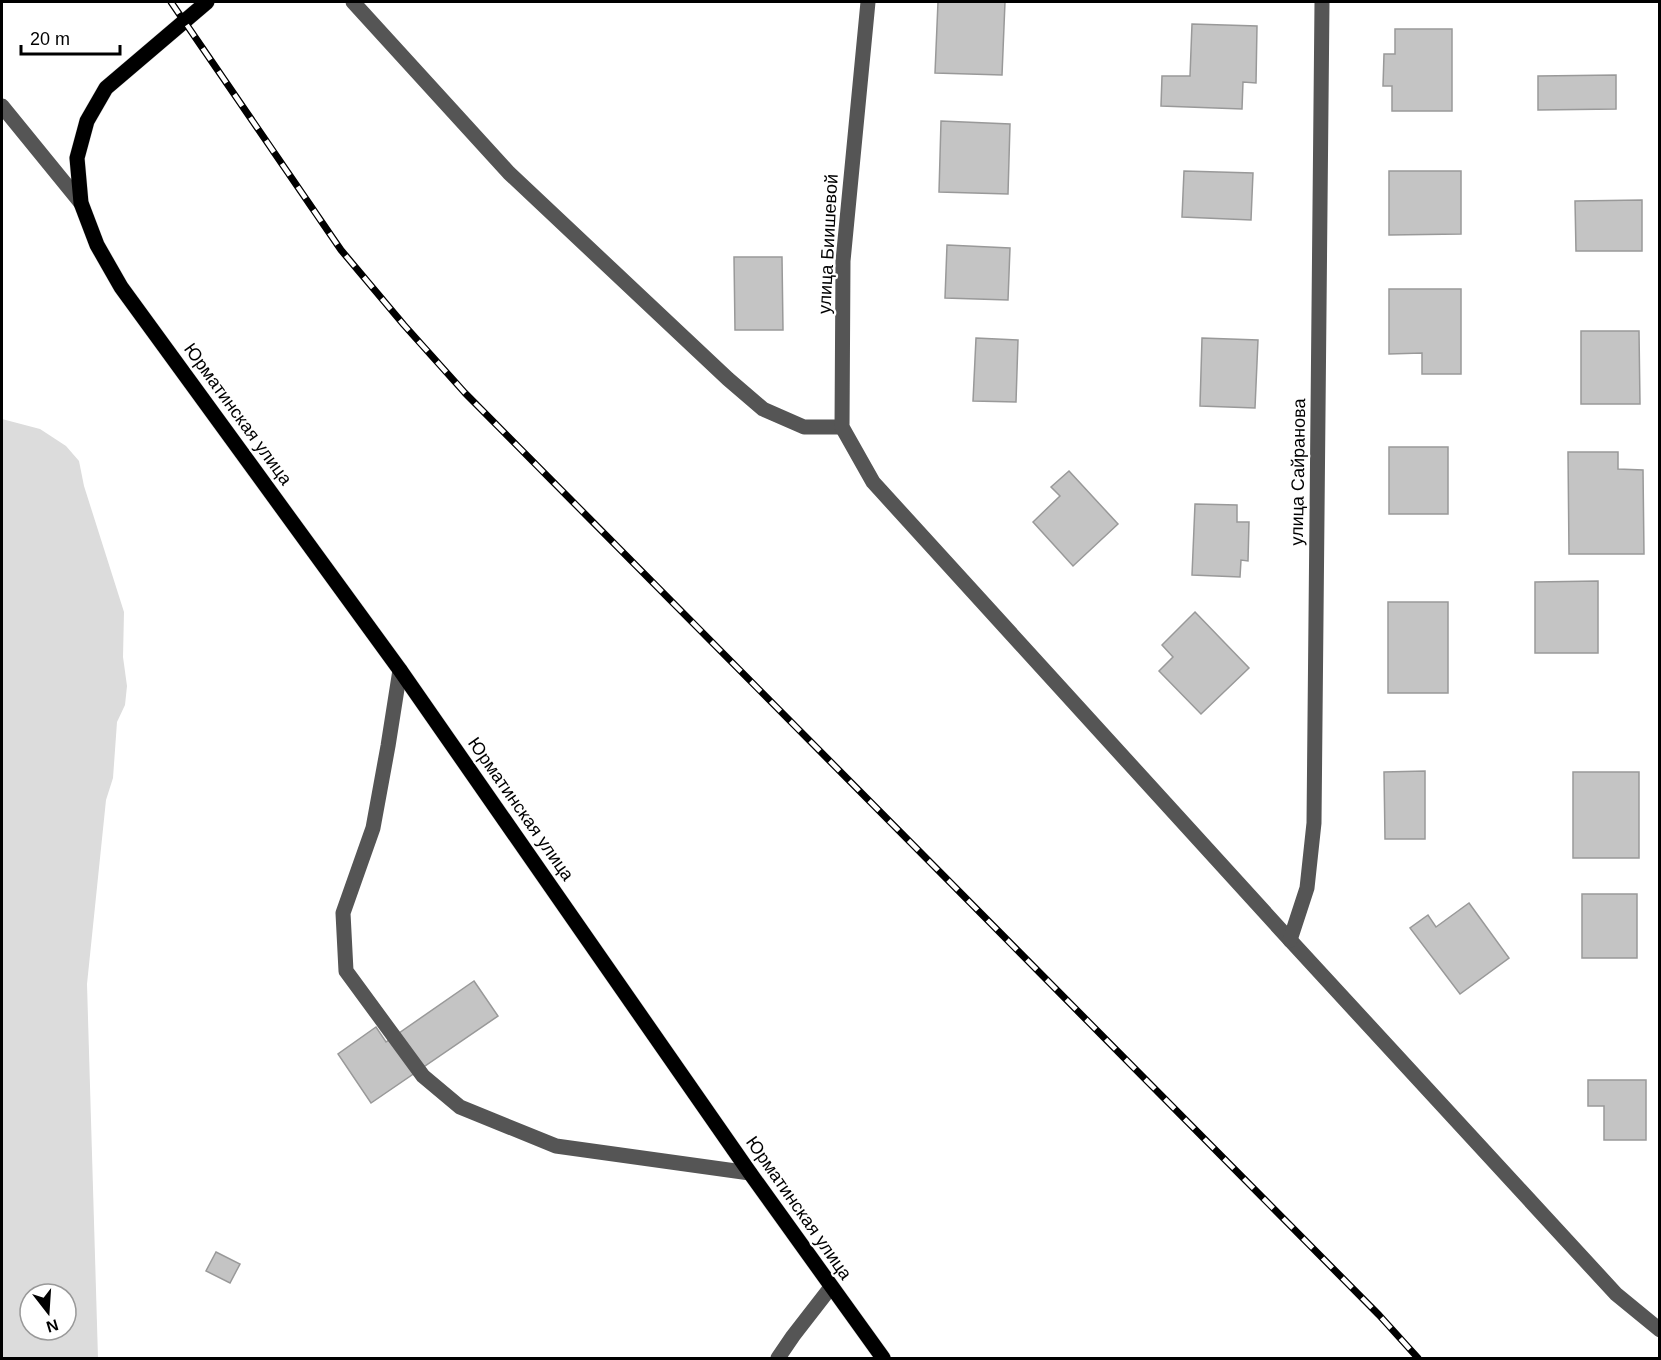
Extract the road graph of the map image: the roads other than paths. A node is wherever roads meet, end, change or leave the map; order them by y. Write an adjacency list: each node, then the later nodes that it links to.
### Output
1 (207, 2): 6 (main road, Юрматинская улица)
2 (353, 2): 7 (street)
3 (868, 2): 7 (street, улица Биишевой)
4 (1322, 2): 9 (street, улица Сайранова)
5 (2, 106): 6 (street)
6 (81, 203): 8 (main road, Юрматинская улица)
7 (842, 427): 9 (street, улица Биишевой)
8 (400, 670): 10 (main road, Юрматинская улица); 10 (street)
9 (1290, 940): 12 (street, улица Биишевой)
10 (750, 1173): 11 (main road, Юрматинская улица)
11 (831, 1287): 13 (street); 14 (main road, Юрматинская улица)
12 (1659, 1330)
13 (778, 1359)
14 (883, 1359)

